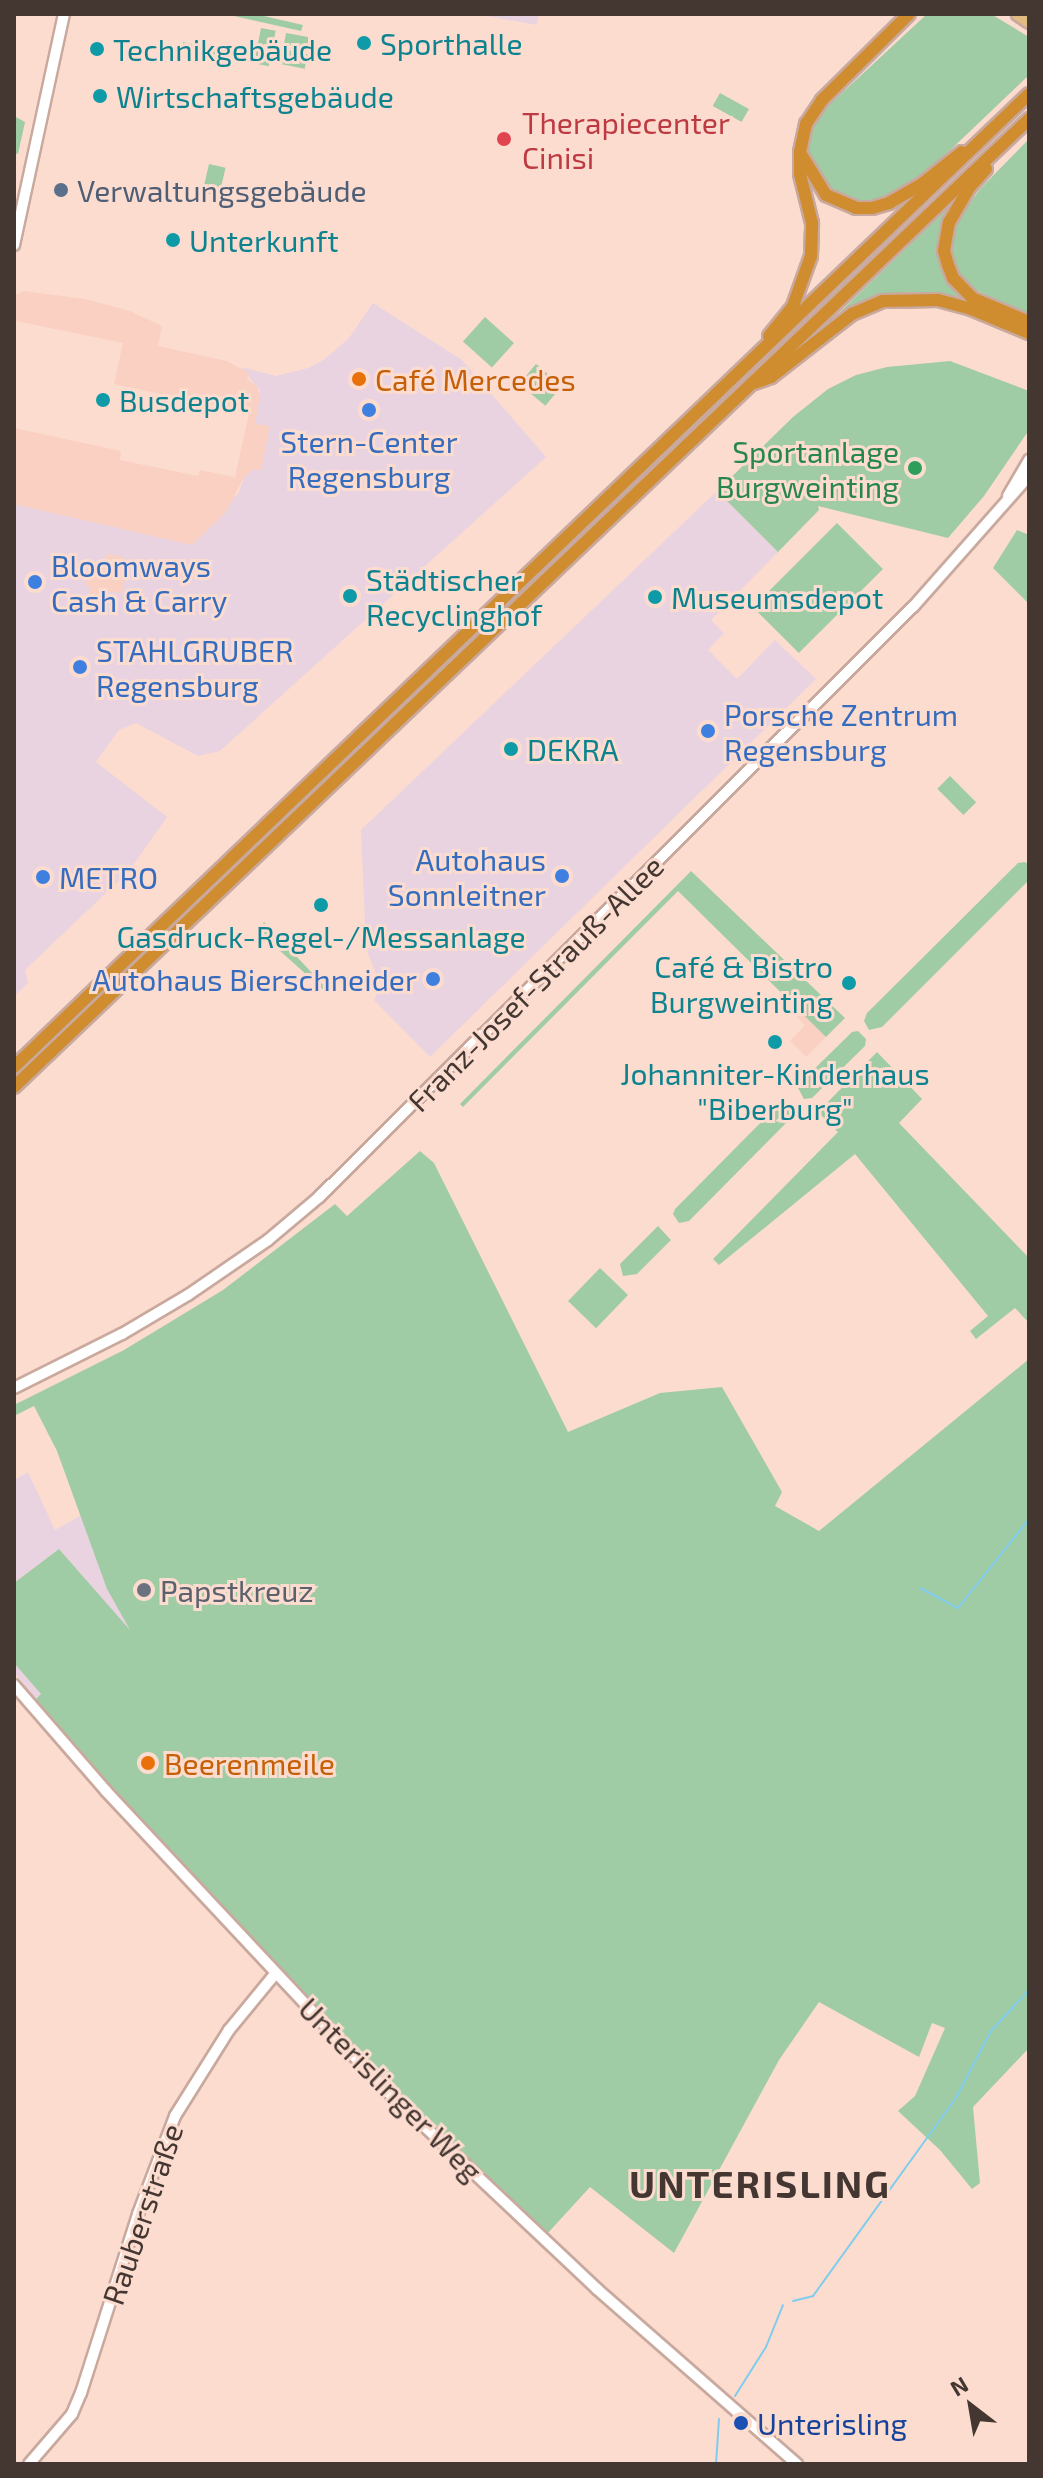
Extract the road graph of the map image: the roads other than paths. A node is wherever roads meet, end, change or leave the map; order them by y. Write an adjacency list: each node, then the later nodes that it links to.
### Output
1 (64, 14): 10 (street)
2 (908, 14): 9 (highway)
3 (1017, 14): 4 (main road)
4 (1029, 22)
5 (1029, 94): 8 (highway)
6 (1029, 119): 14 (highway)
7 (1029, 128): 11 (highway)
8 (982, 142): 9 (highway); 13 (highway)
9 (800, 152): 13 (highway)
10 (14, 245)
11 (1029, 322)
12 (1029, 333): 14 (highway)
13 (730, 384): 18 (highway)
14 (751, 384): 19 (highway)
15 (1029, 460): 17 (street, Franz-Josef-Strauß-Allee)
16 (1029, 476): 17 (street, Franz-Josef-Strauß-Allee)
17 (1001, 508): 20 (street, Franz-Josef-Strauß-Allee)
18 (14, 1067)
19 (14, 1087)
20 (14, 1388)
21 (14, 1685): 22 (street, Unterislinger Weg)
22 (275, 1974): 23 (street, Rauberstraße); 24 (street, Unterislinger Weg)
23 (29, 2464)
24 (797, 2464)

